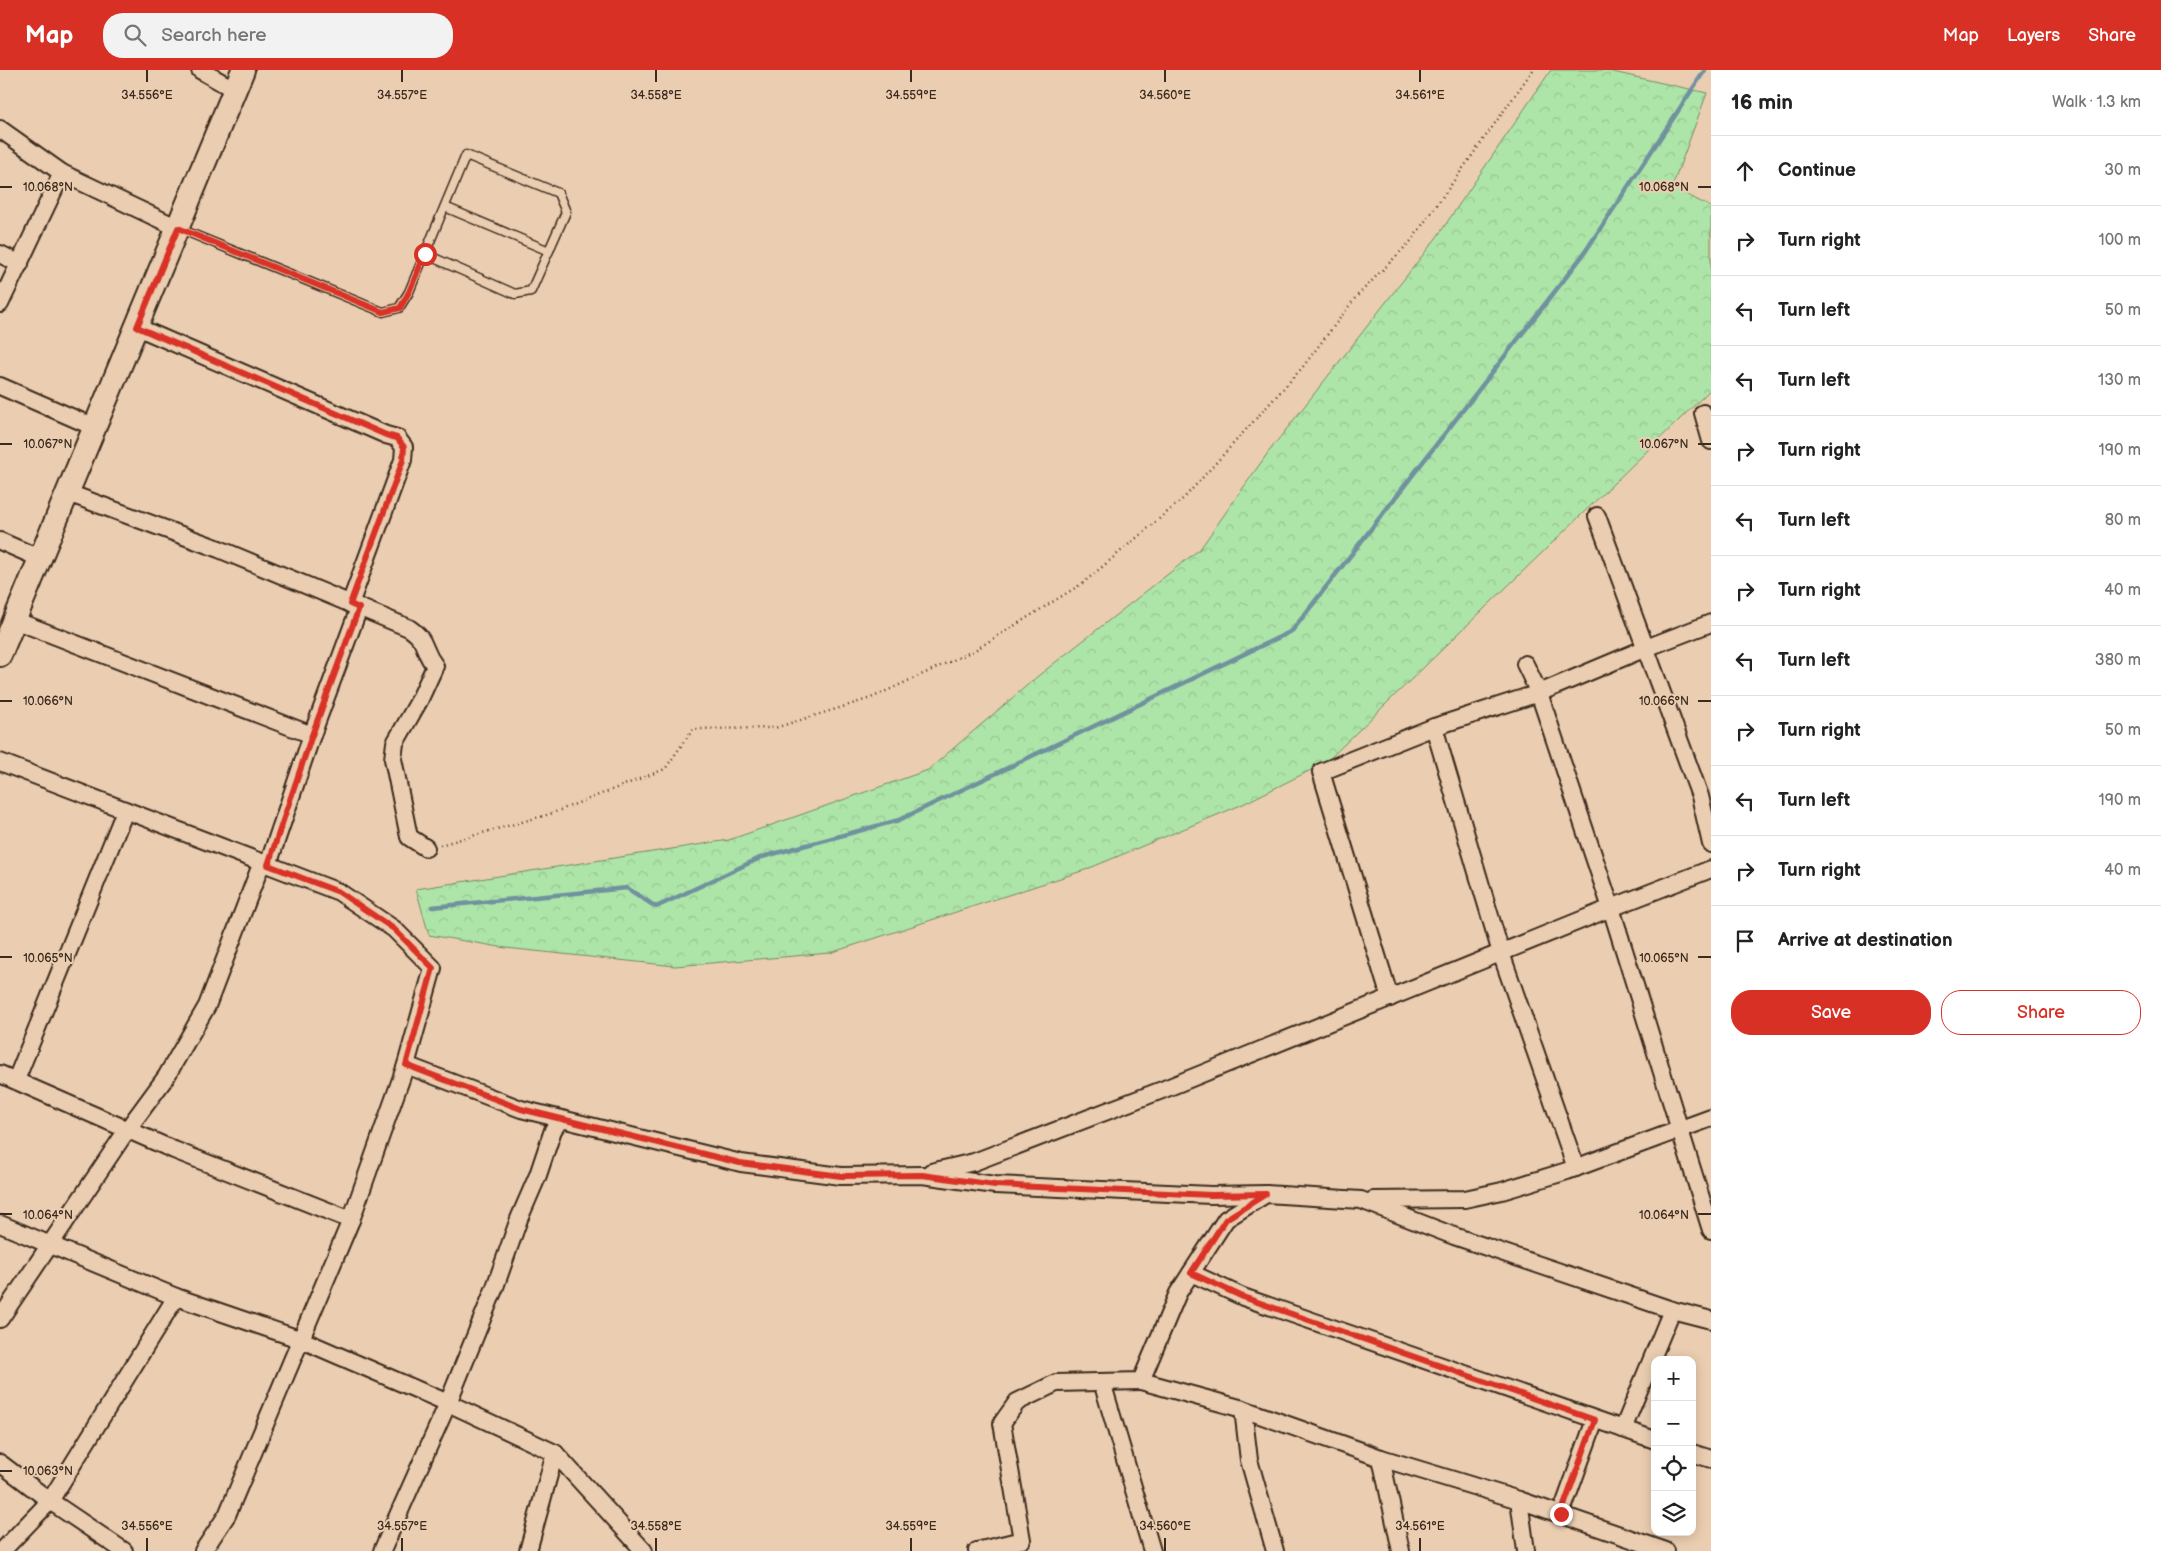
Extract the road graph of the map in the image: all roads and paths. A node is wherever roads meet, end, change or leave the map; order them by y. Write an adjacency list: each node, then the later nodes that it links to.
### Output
1 (200, 70): 3 (street)
2 (1533, 70): 34 (path)
3 (239, 80): 7 (street)
4 (0, 129): 5 (street)
5 (62, 173): 7 (street); 11 (street)
6 (444, 207): 8 (lane); 8 (lane); 10 (lane)
7 (178, 228): 10 (lane); 13 (street)
8 (549, 251): 10 (lane)
9 (0, 254): 11 (street)
10 (425, 254)
11 (20, 264): 12 (street)
12 (0, 304)
13 (137, 327): 16 (street); 22 (street)
14 (0, 386): 16 (street)
15 (1703, 413): 17 (street)
16 (94, 427): 18 (street)
17 (1711, 441)
18 (68, 493): 21 (street); 22 (street)
19 (1597, 516): 25 (street)
20 (0, 541): 21 (street)
21 (39, 558): 23 (street)
22 (354, 606): 30 (street); 34 (street)
23 (14, 620): 26 (street); 30 (street)
24 (1711, 623): 25 (street)
25 (1646, 648): 28 (street); 33 (street)
26 (0, 655)
27 (1525, 664): 28 (street)
28 (1538, 693): 29 (street); 37 (street)
29 (1434, 727): 38 (street); 39 (street)
30 (312, 735): 35 (street)
31 (0, 762): 32 (street)
32 (125, 811): 35 (street); 42 (street)
33 (1711, 844)
34 (426, 848)
35 (265, 863): 40 (street); 46 (street)
36 (1711, 870): 37 (street)
37 (1611, 908): 38 (street); 45 (street)
38 (1501, 953): 39 (street); 47 (street)
39 (1390, 998): 48 (street)
40 (406, 1065): 44 (street); 51 (street)
41 (0, 1074): 42 (street)
42 (16, 1080): 46 (street)
43 (1711, 1118): 45 (street)
44 (560, 1120): 48 (street); 63 (street)
45 (1680, 1128): 47 (street); 53 (street)
46 (127, 1130): 51 (street); 54 (street)
47 (1576, 1168): 50 (street)
48 (922, 1175): 49 (street)
49 (1266, 1194): 50 (street); 55 (street)
50 (1361, 1200): 57 (street)
51 (351, 1220): 60 (street)
52 (0, 1224): 54 (street)
53 (1711, 1230)
54 (50, 1244): 56 (street); 58 (street)
55 (1191, 1273): 61 (street); 65 (street)
56 (176, 1297): 60 (street); 74 (street)
57 (1672, 1310): 59 (street); 66 (street)
58 (0, 1319)
59 (1711, 1320)
60 (302, 1340): 63 (street); 80 (street)
61 (1141, 1381): 62 (street); 64 (street)
62 (1102, 1382): 76 (street); 85 (street)
63 (448, 1403): 68 (street); 81 (street)
64 (1243, 1409): 70 (street); 86 (street)
65 (1595, 1420): 66 (street); 75 (street)
66 (1623, 1429): 67 (street)
67 (1651, 1439)
68 (555, 1453): 82 (street); 83 (street)
69 (1696, 1454): 71 (street)
70 (1381, 1458): 73 (street); 87 (street)
71 (1711, 1459)
72 (0, 1464): 74 (street)
73 (1519, 1500): 75 (street); 88 (street)
74 (50, 1501): 78 (street); 79 (street)
75 (1561, 1514): 77 (street)
76 (1024, 1545): 84 (street)
77 (1644, 1547): 89 (street)
78 (2, 1551)
79 (124, 1551)
80 (203, 1551)
81 (382, 1551)
82 (528, 1551)
83 (644, 1551)
84 (977, 1551)
85 (1152, 1551)
86 (1275, 1551)
87 (1401, 1551)
88 (1526, 1551)
89 (1666, 1551)

